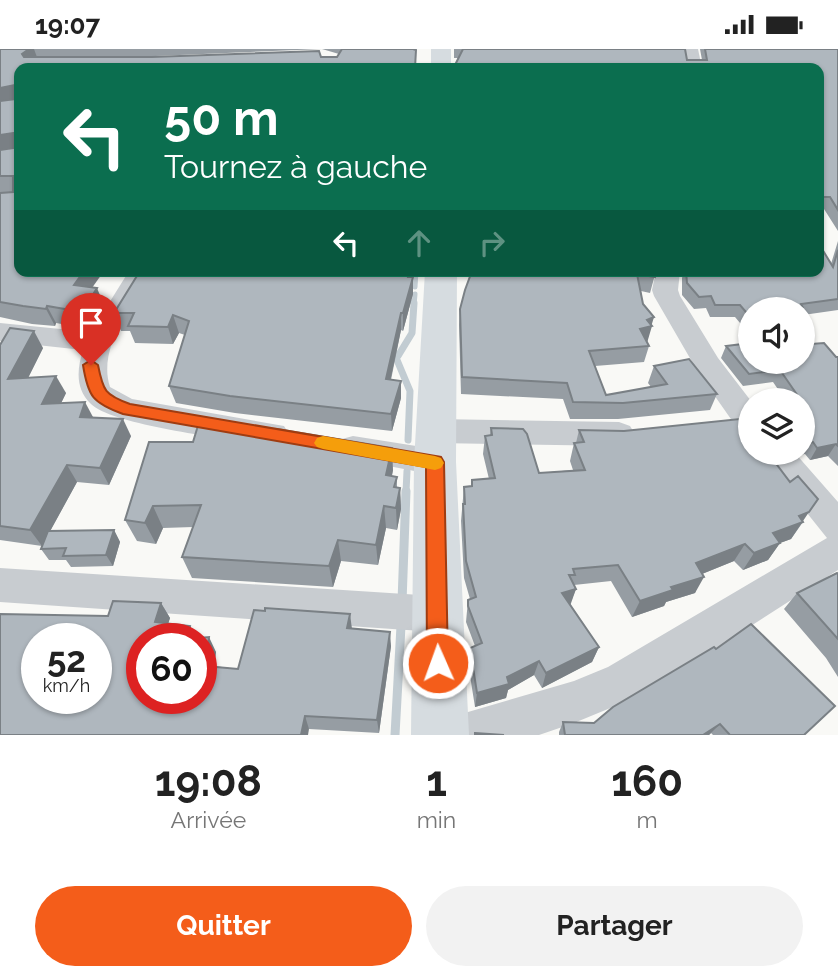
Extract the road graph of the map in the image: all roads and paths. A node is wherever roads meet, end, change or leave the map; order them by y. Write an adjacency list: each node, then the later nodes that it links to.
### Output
1 (138, 277): 5 (street)
2 (441, 277): 8 (main road)
3 (667, 277): 6 (street)
4 (0, 332): 5 (street)
5 (99, 342): 8 (street)
6 (738, 418)
7 (642, 433): 8 (street)
8 (435, 446): 13 (main road)
9 (785, 465): 10 (street)
10 (838, 527)
11 (838, 550): 15 (street)
12 (0, 585): 13 (street)
13 (436, 614): 14 (main road)
14 (440, 735)
15 (460, 735)

